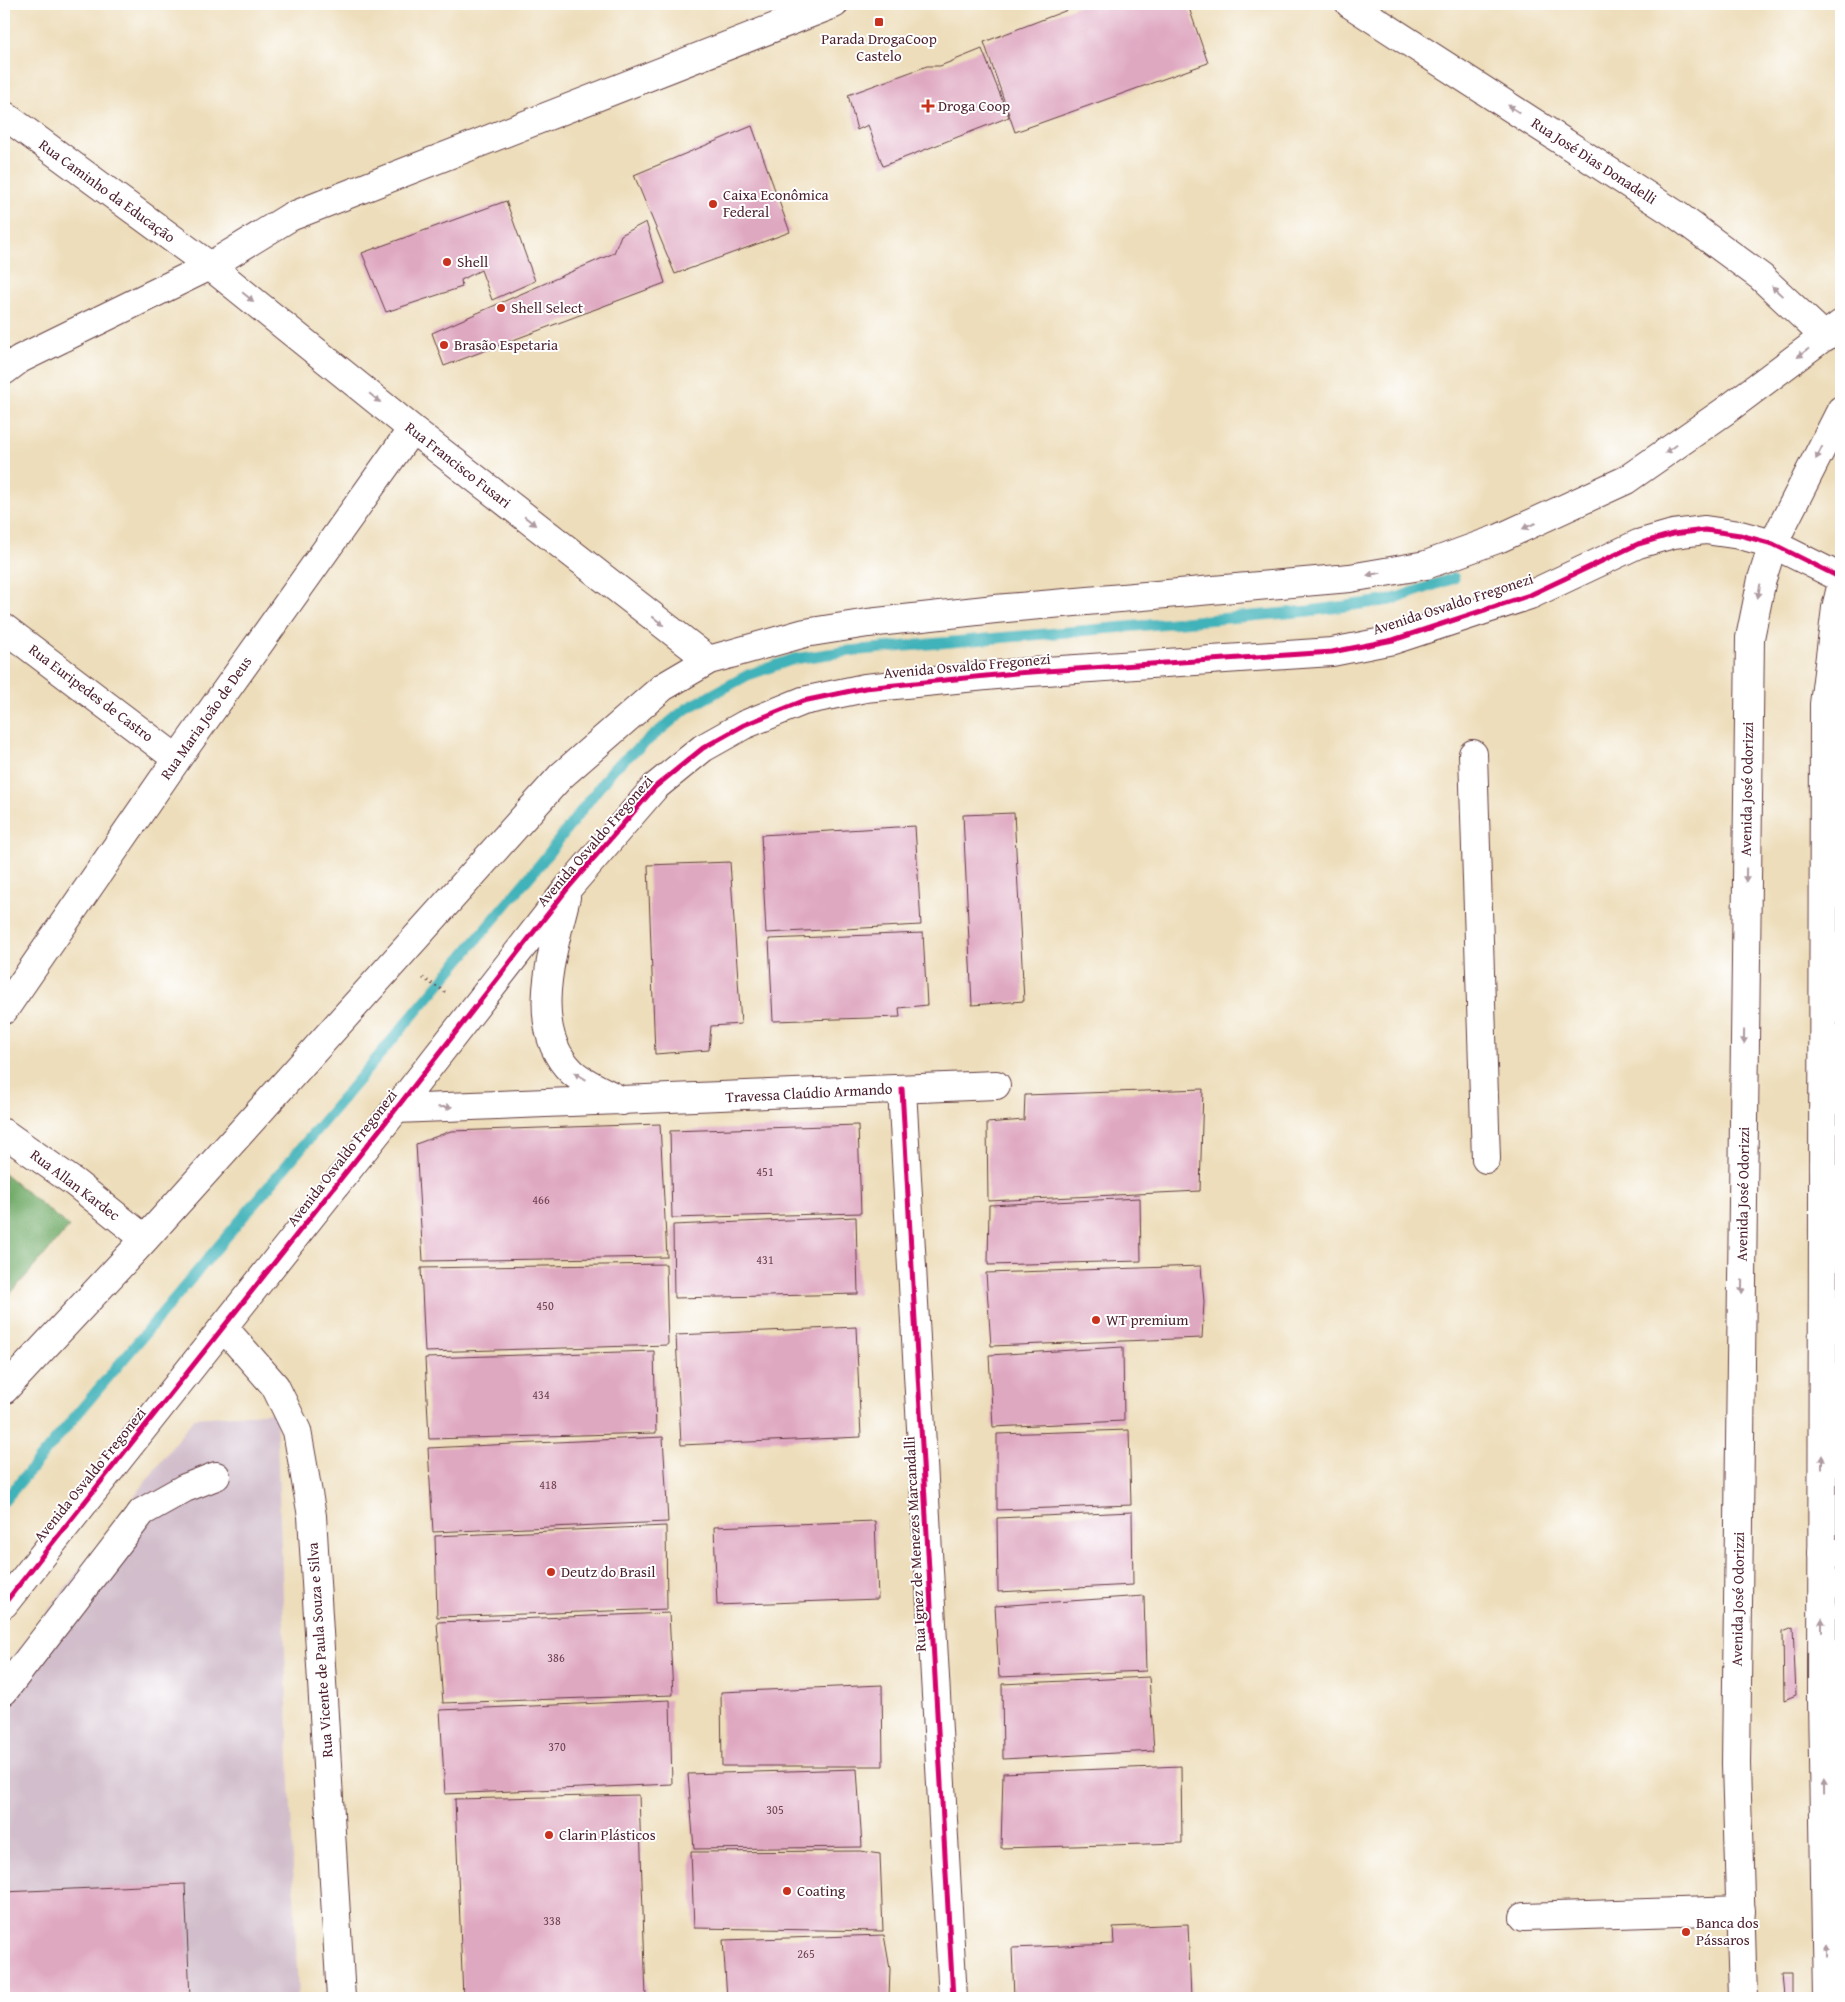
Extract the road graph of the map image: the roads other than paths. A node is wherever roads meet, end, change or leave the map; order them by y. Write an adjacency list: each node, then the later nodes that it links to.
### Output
1 (834, 4): 4 (street)
2 (1350, 4): 5 (street, Rua José Dias Donadelli, one-way to 2)
3 (4, 115): 4 (street, Rua Caminho da Educação)
4 (210, 266): 6 (street); 8 (street, Rua Francisco Fusari, one-way to 8)
5 (1833, 330): 13 (street, one-way to 13)
6 (9, 360)
7 (1841, 410): 9 (street, Avenida José Odorizzi, one-way to 9)
8 (412, 429): 13 (street, Rua Francisco Fusari, one-way to 13); 15 (street, Rua Maria João de Deus)
9 (1773, 544): 10 (street, Avenida Osvaldo Fregonezi); 16 (street, Avenida Osvaldo Fregonezi); 31 (street, Avenida José Odorizzi, one-way to 31)
10 (1841, 578)
11 (1839, 598): 28 (street, one-way to 11)
12 (4, 628): 15 (street, Rua Euripedes de Castro)
13 (709, 660): 24 (street)
14 (1473, 754): 23 (street)
15 (177, 759): 17 (street, Rua Maria João de Deus)
16 (568, 888): 20 (street, one-way to 16); 21 (street, Avenida Osvaldo Fregonezi)
17 (4, 1010)
18 (996, 1085): 19 (street, Travessa Claúdio Armando)
19 (902, 1089): 20 (street, Travessa Claúdio Armando); 34 (street, Rua Ignez de Menezes Marcandalli)
20 (622, 1101): 21 (street, Travessa Claúdio Armando, one-way to 20)
21 (396, 1109): 25 (street, Avenida Osvaldo Fregonezi)
22 (4, 1132): 24 (street, Rua Allan Kardec)
23 (1486, 1159)
24 (144, 1239): 26 (street)
25 (224, 1328): 29 (street, Avenida Osvaldo Fregonezi); 33 (street, Rua Vicente de Paula Souza e Silva)
26 (4, 1390)
27 (216, 1476): 30 (street)
28 (1832, 1553): 36 (street, one-way to 28)
29 (4, 1604)
30 (4, 1691)
31 (1741, 1910): 32 (street); 35 (street, Avenida José Odorizzi)
32 (1524, 1917)
33 (341, 1998)
34 (953, 1998)
35 (1743, 1998)
36 (1827, 1998)

